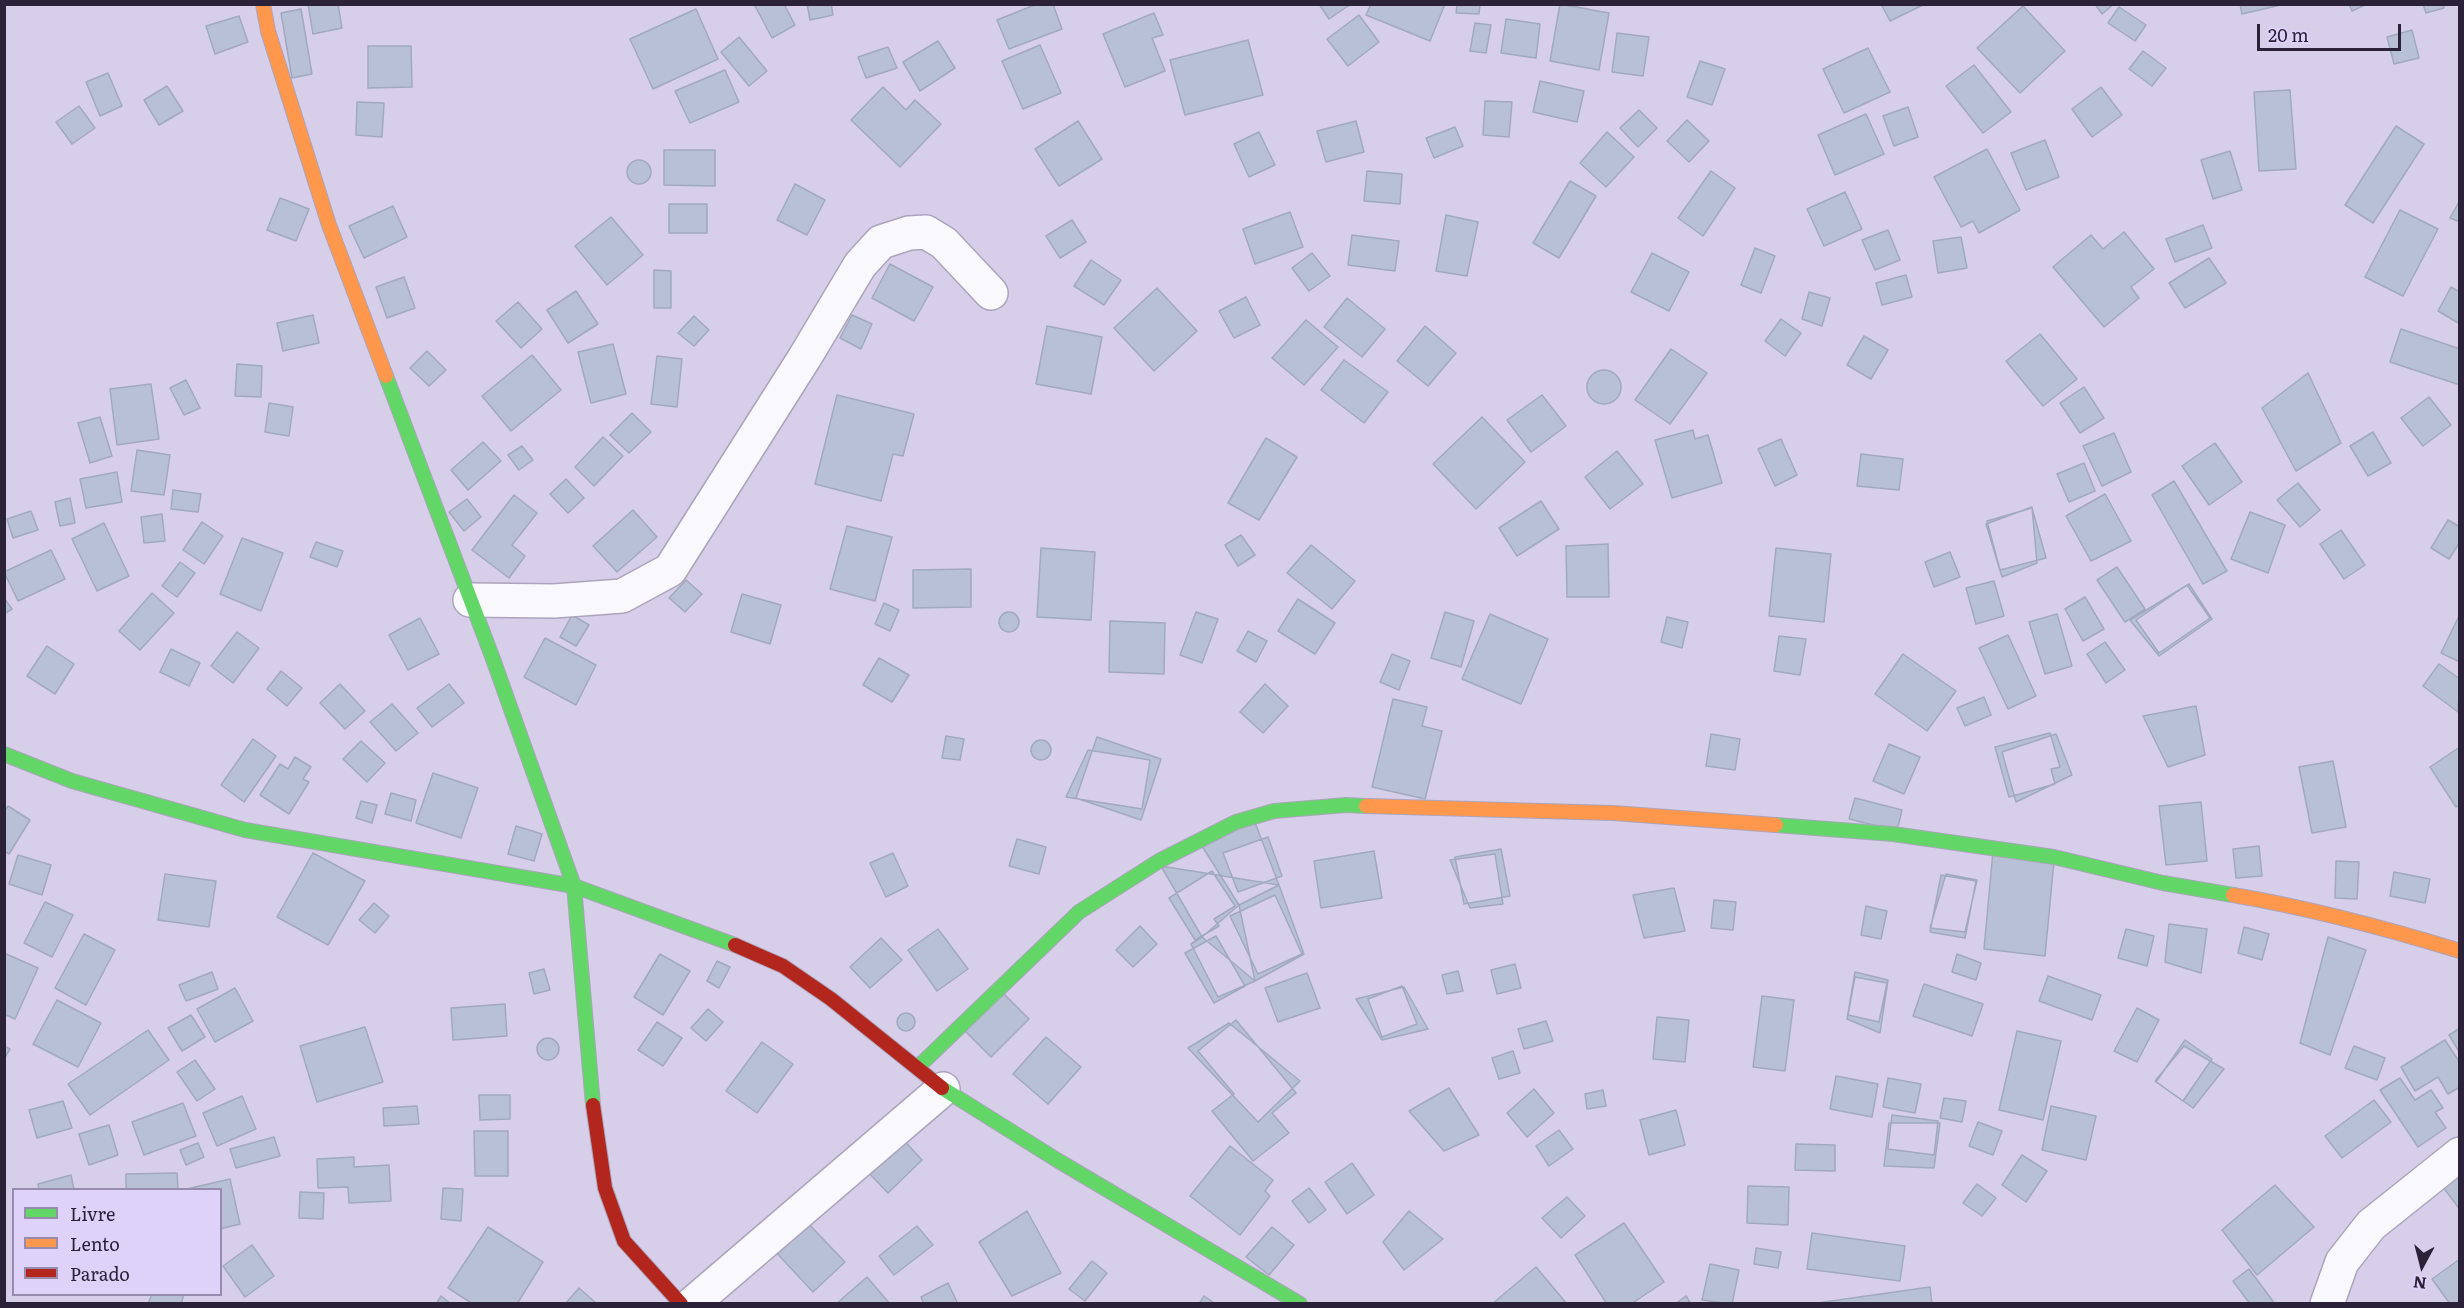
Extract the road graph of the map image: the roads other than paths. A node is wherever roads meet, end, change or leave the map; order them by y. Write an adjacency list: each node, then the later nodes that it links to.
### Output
1 (263, 4): 3 (street)
2 (991, 293): 3 (street)
3 (470, 600): 5 (street)
4 (4, 754): 5 (street)
5 (574, 886): 7 (street); 10 (street)
6 (2460, 951): 7 (street)
7 (918, 1067): 8 (street)
8 (943, 1089): 11 (street); 12 (street)
9 (2460, 1154): 13 (street)
10 (681, 1304)
11 (692, 1304)
12 (1300, 1304)
13 (2327, 1304)

